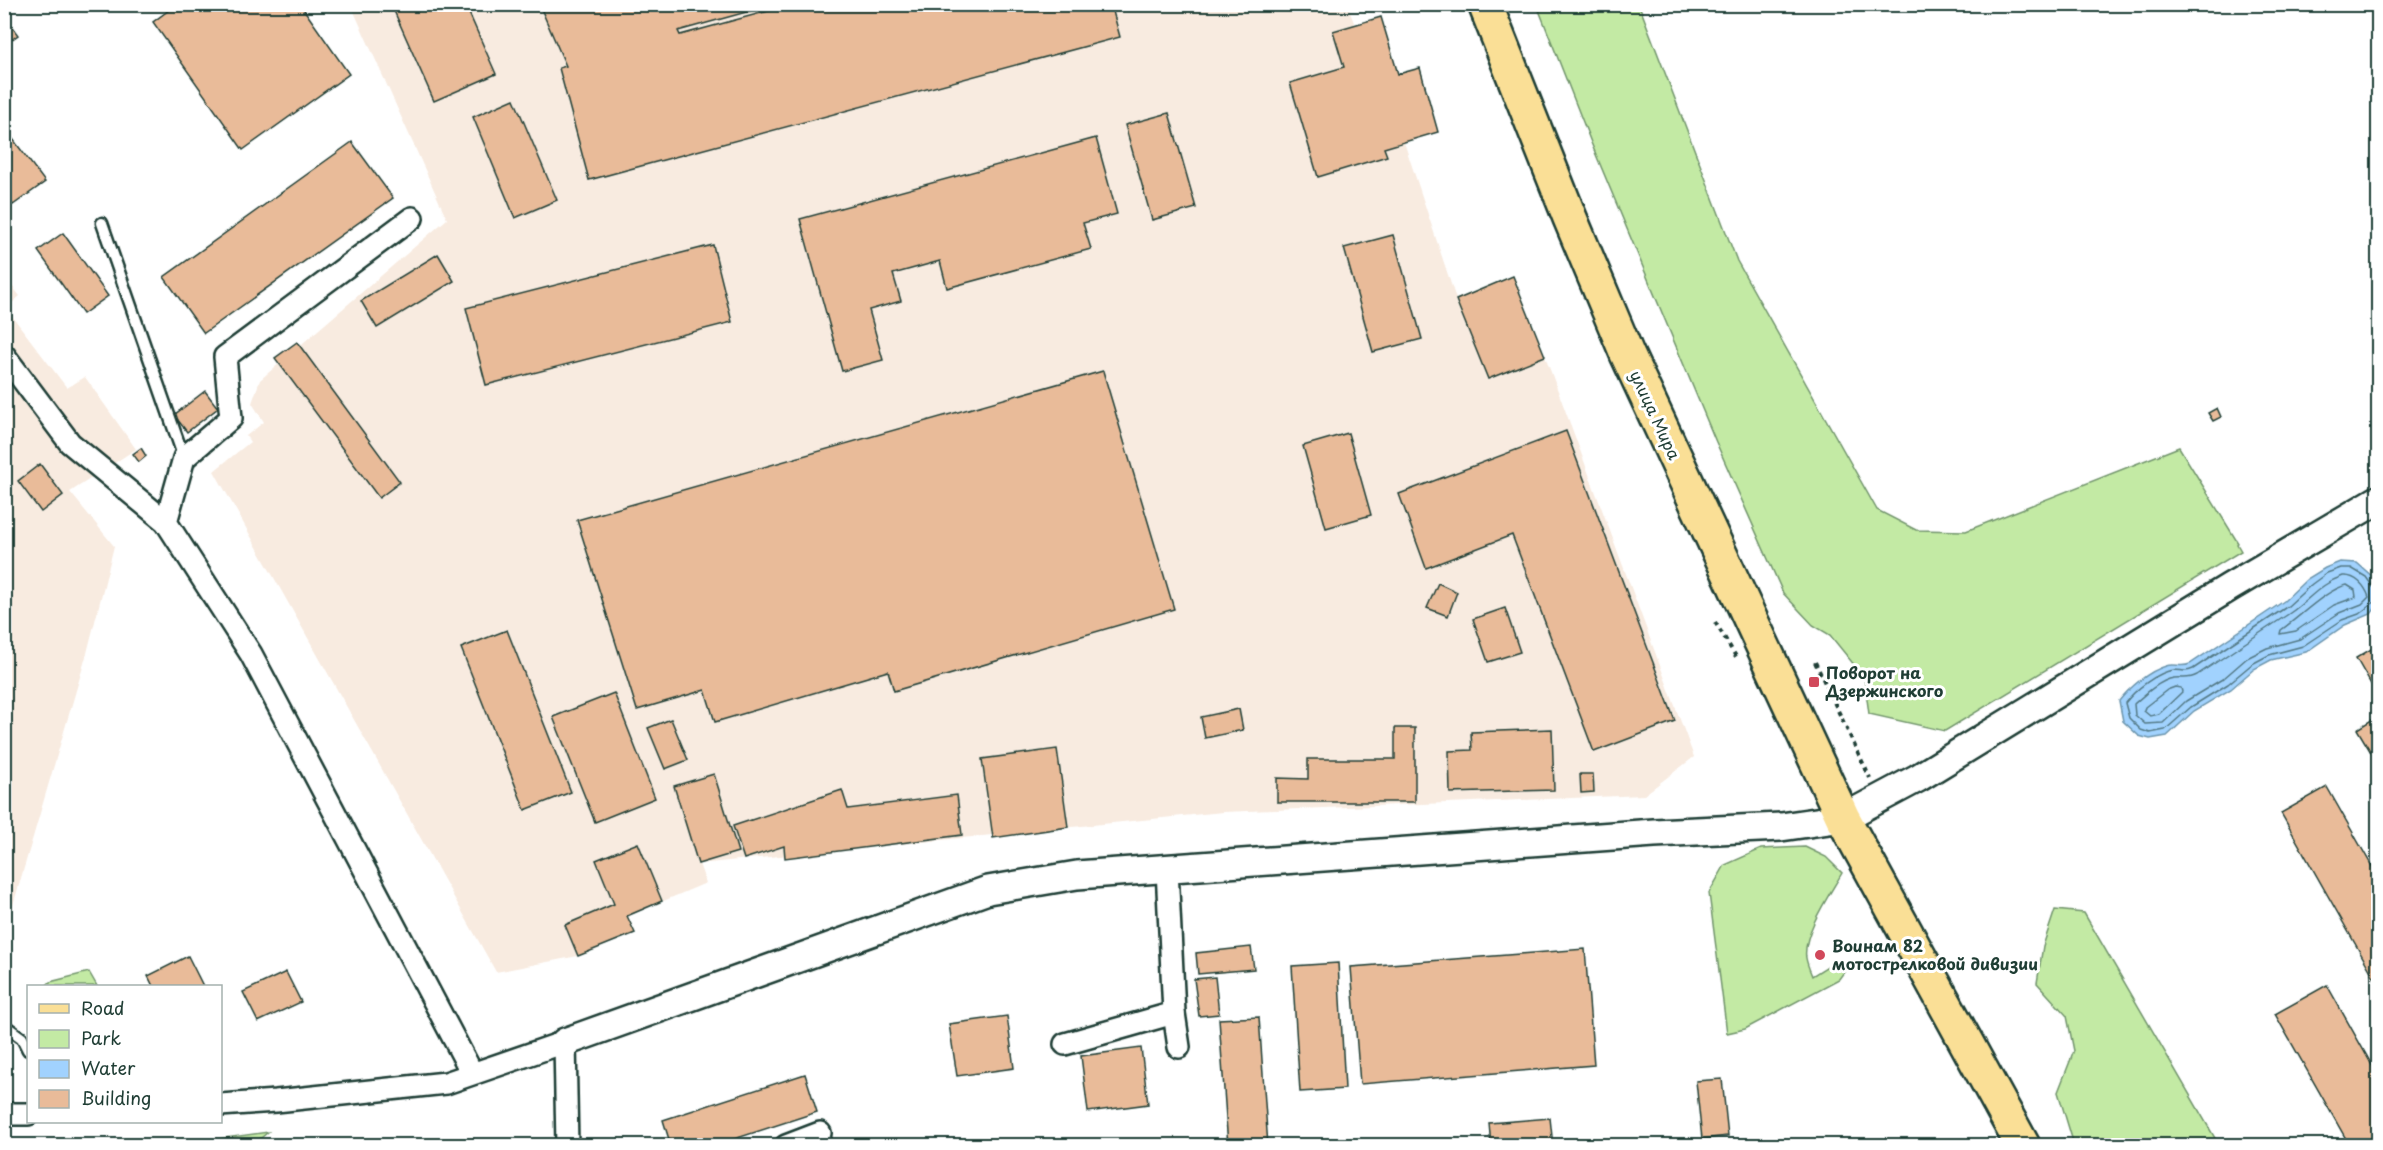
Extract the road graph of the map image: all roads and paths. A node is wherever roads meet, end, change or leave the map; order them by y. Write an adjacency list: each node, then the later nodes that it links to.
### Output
1 (1485, 4): 10 (main road, улица Мира)
2 (412, 218): 5 (street)
3 (102, 223): 5 (lane)
4 (4, 355): 7 (street)
5 (184, 458): 7 (street)
6 (2379, 500): 9 (street)
7 (166, 522): 18 (street)
8 (1815, 662): 9 (path)
9 (1880, 799): 10 (street)
10 (1844, 818): 11 (street); 25 (main road, улица Мира)
11 (1167, 869): 12 (street); 14 (street)
12 (1174, 1012): 15 (street); 16 (street)
13 (4, 1025): 17 (lane)
14 (565, 1042): 18 (street); 23 (street)
15 (1065, 1044)
16 (1179, 1047)
17 (27, 1048)
18 (472, 1073): 19 (street)
19 (222, 1105)
20 (4, 1114): 21 (street)
21 (27, 1114)
22 (820, 1133): 24 (street)
23 (567, 1146)
24 (786, 1146)
25 (2023, 1146)

